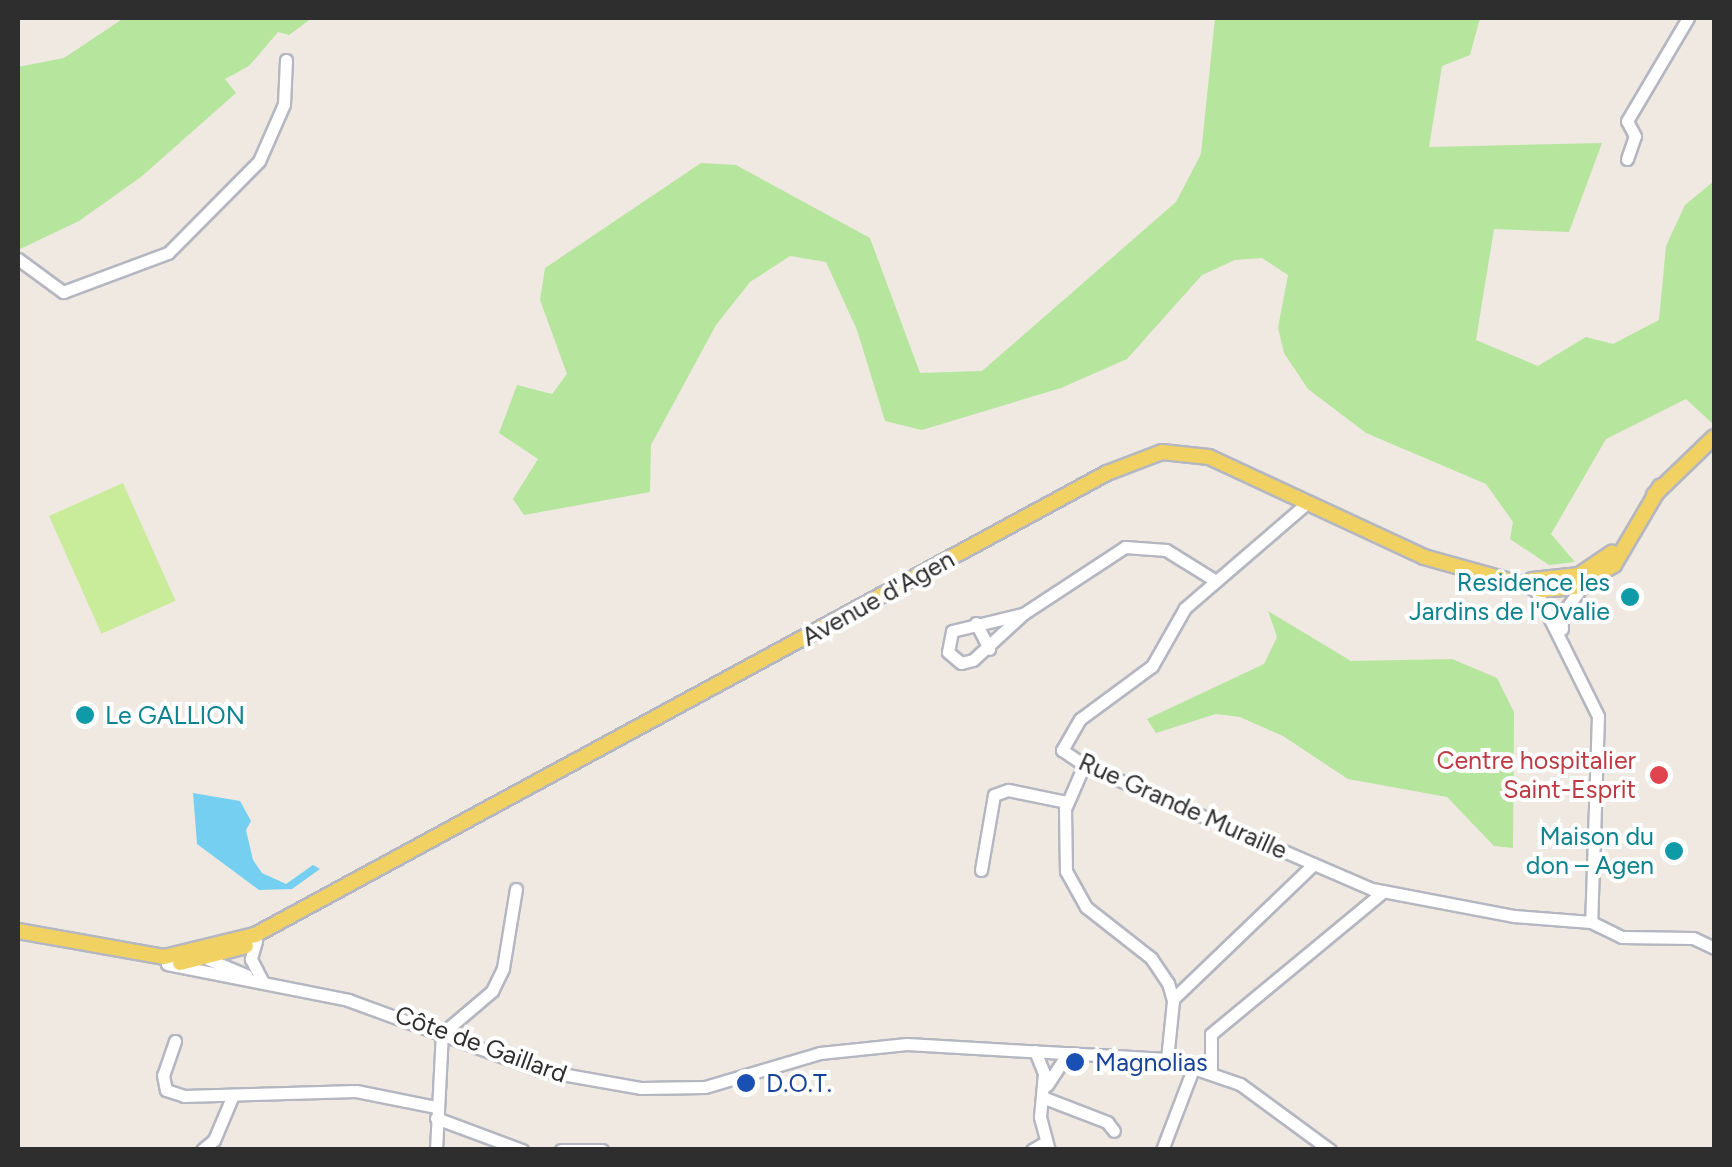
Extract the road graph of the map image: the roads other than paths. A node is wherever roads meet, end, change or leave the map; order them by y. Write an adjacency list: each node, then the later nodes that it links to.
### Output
1 (1688, 18): 3 (street)
2 (286, 60): 4 (street)
3 (1627, 159)
4 (18, 259)
5 (1714, 437): 6 (main road)
6 (1660, 487): 8 (main road); 10 (main road)
7 (1307, 503): 9 (street, Rue Grande Muraille); 10 (main road, Avenue d'Agen); 24 (main road, Avenue d'Agen)
8 (1597, 578): 10 (main road); 11 (street)
9 (1216, 581): 12 (street); 15 (street, Rue Grande Muraille)
10 (1548, 587): 11 (street); 11 (street)
11 (1555, 612): 23 (street)
12 (1023, 614): 13 (street); 14 (street)
13 (976, 622): 14 (street); 14 (street)
14 (989, 649)
15 (1084, 766): 16 (street); 17 (street, Rue Grande Muraille)
16 (1066, 802): 19 (street); 30 (street)
17 (1291, 855): 18 (street, Rue Grande Muraille); 20 (street)
18 (1314, 864): 20 (street); 22 (street, Rue Grande Muraille)
19 (981, 870)
20 (1293, 885): 34 (street)
21 (516, 889): 36 (street)
22 (1384, 892): 23 (street, Rue Grande Muraille); 42 (street)
23 (1591, 922): 27 (street, Rue Grande Muraille)
24 (280, 923): 26 (main road); 29 (main road)
25 (18, 930): 28 (main road)
26 (256, 941): 29 (main road); 33 (street)
27 (1714, 948)
28 (110, 952): 29 (main road); 31 (main road)
29 (217, 957): 31 (main road); 32 (street); 33 (street)
30 (1151, 958): 34 (street); 35 (street)
31 (167, 964): 32 (street, Côte de Gaillard)
32 (222, 976): 33 (street, Côte de Gaillard)
33 (263, 983): 36 (street, Côte de Gaillard)
34 (1187, 983): 35 (street)
35 (1174, 999): 40 (street)
36 (444, 1031): 38 (street, Côte de Gaillard); 45 (street)
37 (175, 1042): 44 (street)
38 (1035, 1051): 39 (street, Côte de Gaillard); 43 (street)
39 (1068, 1052): 40 (street, Côte de Gaillard); 43 (street)
40 (1167, 1058): 41 (street, Côte de Gaillard)
41 (1194, 1066): 42 (street, Côte de Gaillard); 54 (street)
42 (1211, 1071): 55 (street, Côte de Gaillard)
43 (1044, 1093): 46 (street); 47 (street)
44 (233, 1095): 45 (street); 48 (street)
45 (436, 1112): 49 (street); 50 (street)
46 (1114, 1131)
47 (1048, 1146): 53 (street)
48 (202, 1150)
49 (436, 1150)
50 (522, 1150)
51 (561, 1150): 52 (street)
52 (602, 1150)
53 (1032, 1150)
54 (1162, 1150)
55 (1330, 1150)

